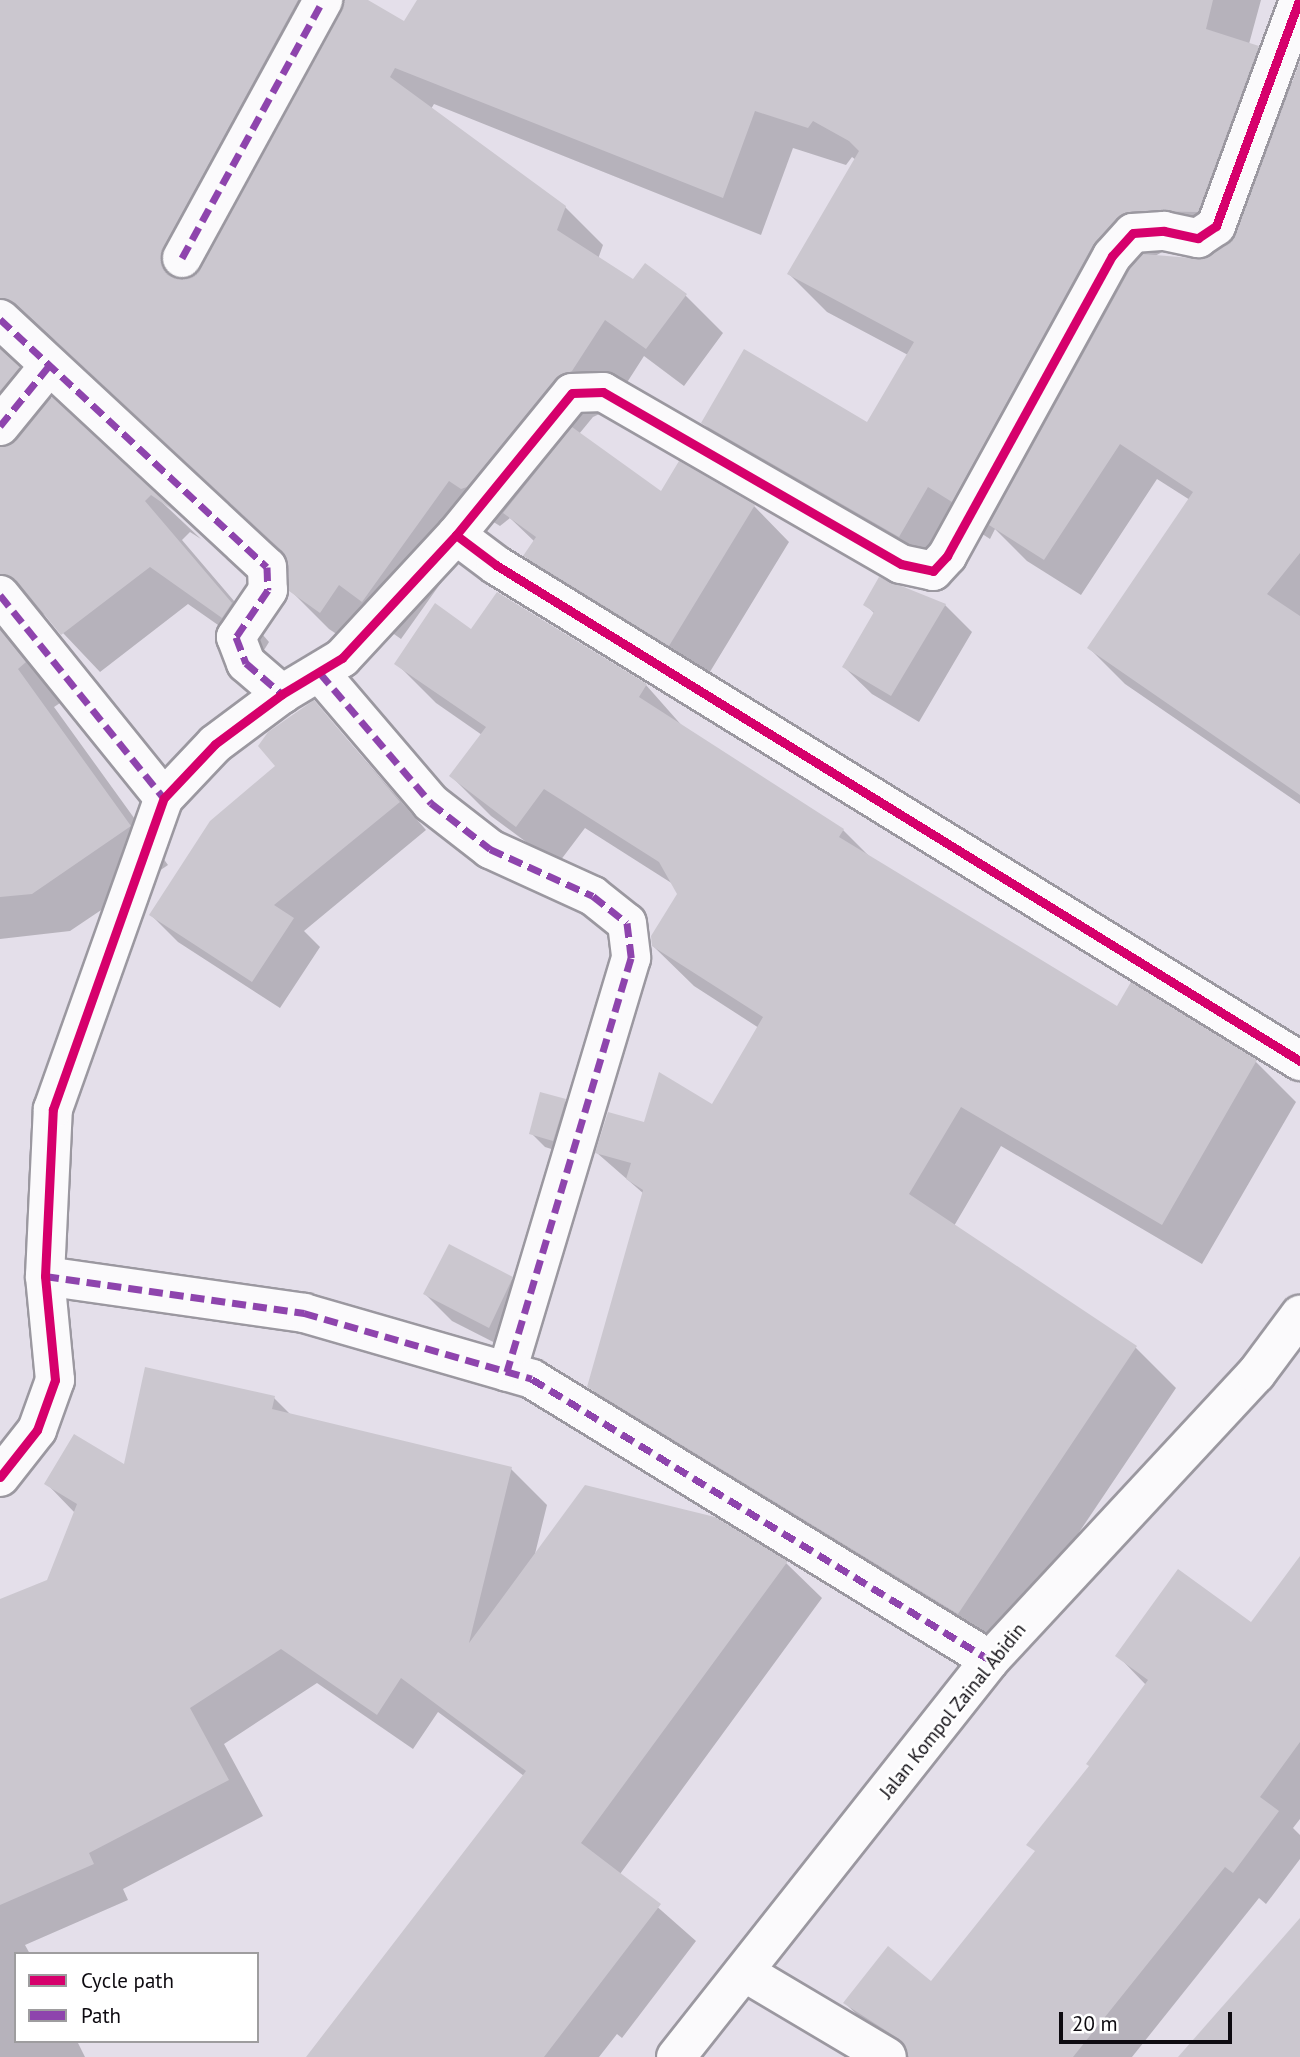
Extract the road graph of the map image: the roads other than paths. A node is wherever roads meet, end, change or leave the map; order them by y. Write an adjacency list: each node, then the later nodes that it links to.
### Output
1 (323, 0): 3 (street)
2 (1299, 0): 7 (street)
3 (183, 258)
4 (0, 319): 5 (street)
5 (50, 366): 6 (street); 10 (street)
6 (0, 426)
7 (456, 535): 9 (street); 12 (street)
8 (0, 595): 11 (street)
9 (320, 673): 10 (street); 15 (street)
10 (282, 694): 11 (street)
11 (164, 798): 13 (street)
12 (1300, 1061)
13 (45, 1276): 15 (street); 16 (street)
14 (1300, 1315): 17 (street, Jalan Kompol Zainal Abidin)
15 (507, 1371): 17 (street)
16 (0, 1477)
17 (990, 1660): 18 (street, Jalan Kompol Zainal Abidin)
18 (744, 1972): 19 (street, Jalan Kompol Zainal Abidin); 20 (street)
19 (676, 2057)
20 (887, 2057)

